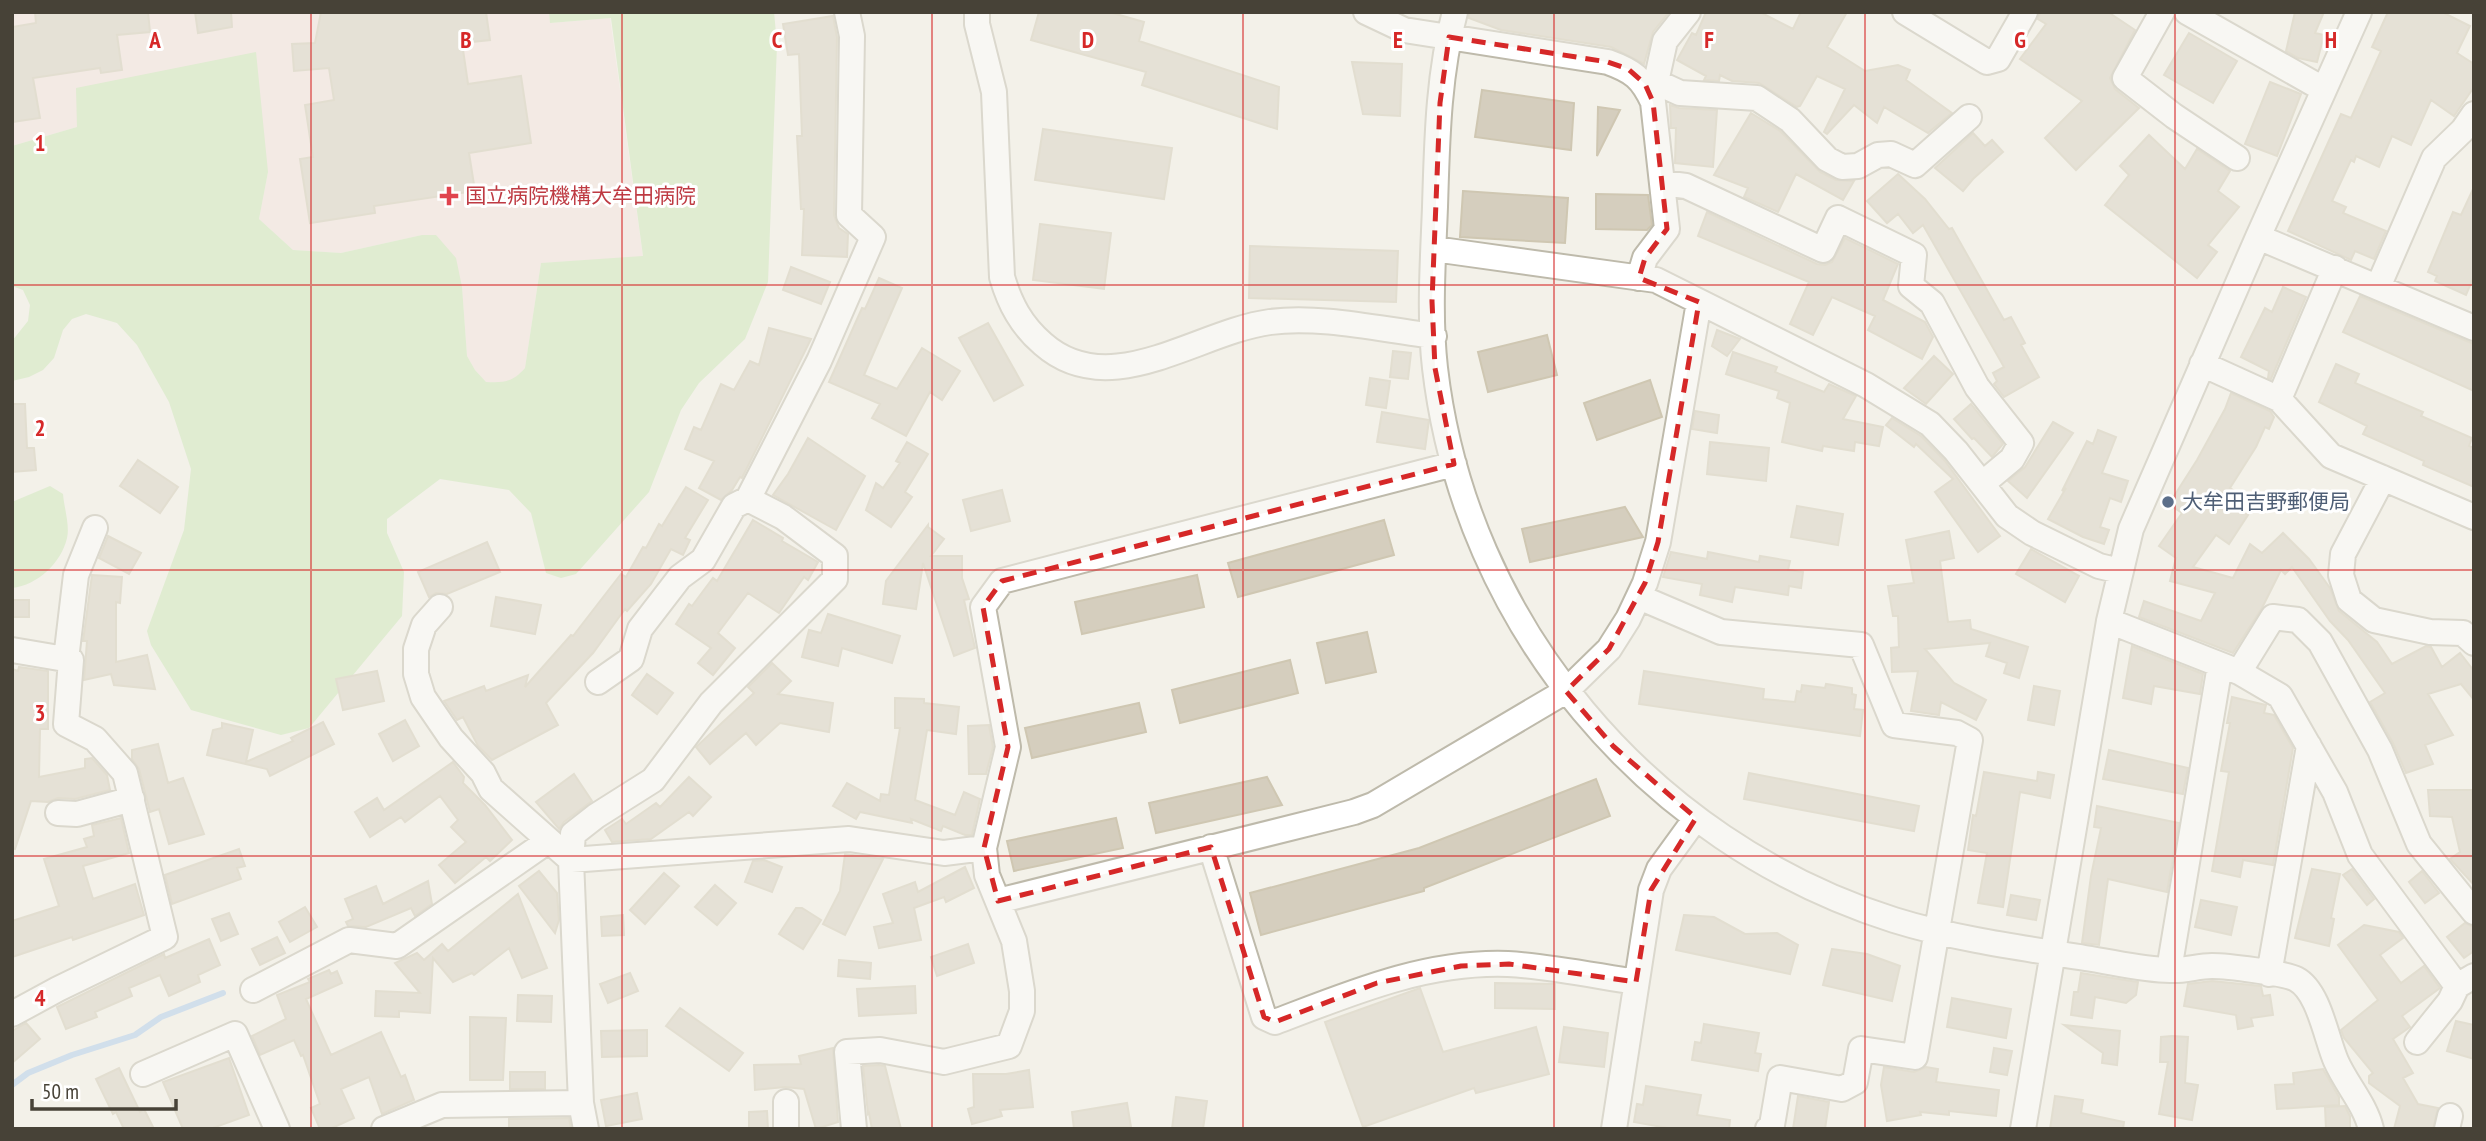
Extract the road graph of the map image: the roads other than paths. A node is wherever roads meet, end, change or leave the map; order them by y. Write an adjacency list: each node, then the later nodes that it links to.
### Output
1 (847, 12): 31 (street)
2 (977, 12): 25 (street)
3 (1366, 12): 11 (street)
4 (1454, 12): 11 (street)
5 (1688, 12): 12 (street)
6 (1905, 12): 7 (street)
7 (2025, 12)
8 (2162, 12): 16 (street)
9 (2187, 12): 13 (street)
10 (2359, 12): 13 (street)
11 (1449, 37): 12 (street); 19 (street)
12 (1651, 85): 15 (street); 17 (street)
13 (2323, 89): 18 (street)
14 (2474, 114): 22 (street)
15 (1969, 117)
16 (2237, 158)
17 (1662, 183): 21 (street); 30 (street)
18 (2258, 237): 20 (street); 26 (street)
19 (1434, 249): 21 (street); 25 (street)
20 (2335, 268): 22 (street); 27 (street)
21 (1639, 278): 23 (street)
22 (2378, 287): 24 (street)
23 (1699, 302): 30 (street); 35 (street)
24 (2474, 328)
25 (1434, 336): 28 (street)
26 (2202, 364): 27 (street); 34 (street)
27 (2279, 399): 29 (street)
28 (1454, 464): 43 (street); 50 (street)
29 (2384, 478): 32 (street); 38 (street)
30 (1982, 484): 34 (street)
31 (748, 499): 42 (street); 51 (street)
32 (2474, 517)
33 (94, 528): 40 (street)
34 (2120, 571): 37 (street)
35 (1639, 597): 43 (street); 54 (street)
36 (440, 607): 48 (street)
37 (2109, 621): 41 (street); 55 (street)
38 (2474, 643)
39 (12, 650): 40 (street)
40 (66, 659): 45 (street)
41 (2229, 668): 44 (street); 53 (street); 56 (street)
42 (598, 682)
43 (1566, 691): 47 (street); 49 (street)
44 (2309, 746): 57 (street); 58 (street)
45 (132, 799): 46 (street); 61 (street)
46 (58, 813)
47 (1696, 818): 54 (street); 59 (street)
48 (548, 841): 51 (street); 60 (street)
49 (1211, 847): 52 (street); 59 (street)
50 (984, 848): 51 (street); 52 (street)
51 (571, 860): 64 (street)
52 (998, 901): 70 (street)
53 (2474, 912)
54 (1937, 931): 55 (street); 72 (street)
55 (2052, 953): 56 (street); 73 (street)
56 (2169, 970): 57 (street)
57 (2269, 974): 74 (street)
58 (2466, 981): 62 (street)
59 (1636, 982): 71 (street)
60 (253, 990)
61 (12, 1014)
62 (2417, 1042)
63 (143, 1074): 66 (street)
64 (581, 1102): 67 (street); 68 (street)
65 (786, 1102): 69 (street)
66 (277, 1129)
67 (384, 1129)
68 (586, 1129)
69 (786, 1129)
70 (854, 1129)
71 (1614, 1129)
72 (1768, 1129)
73 (2023, 1129)
74 (2371, 1129)

